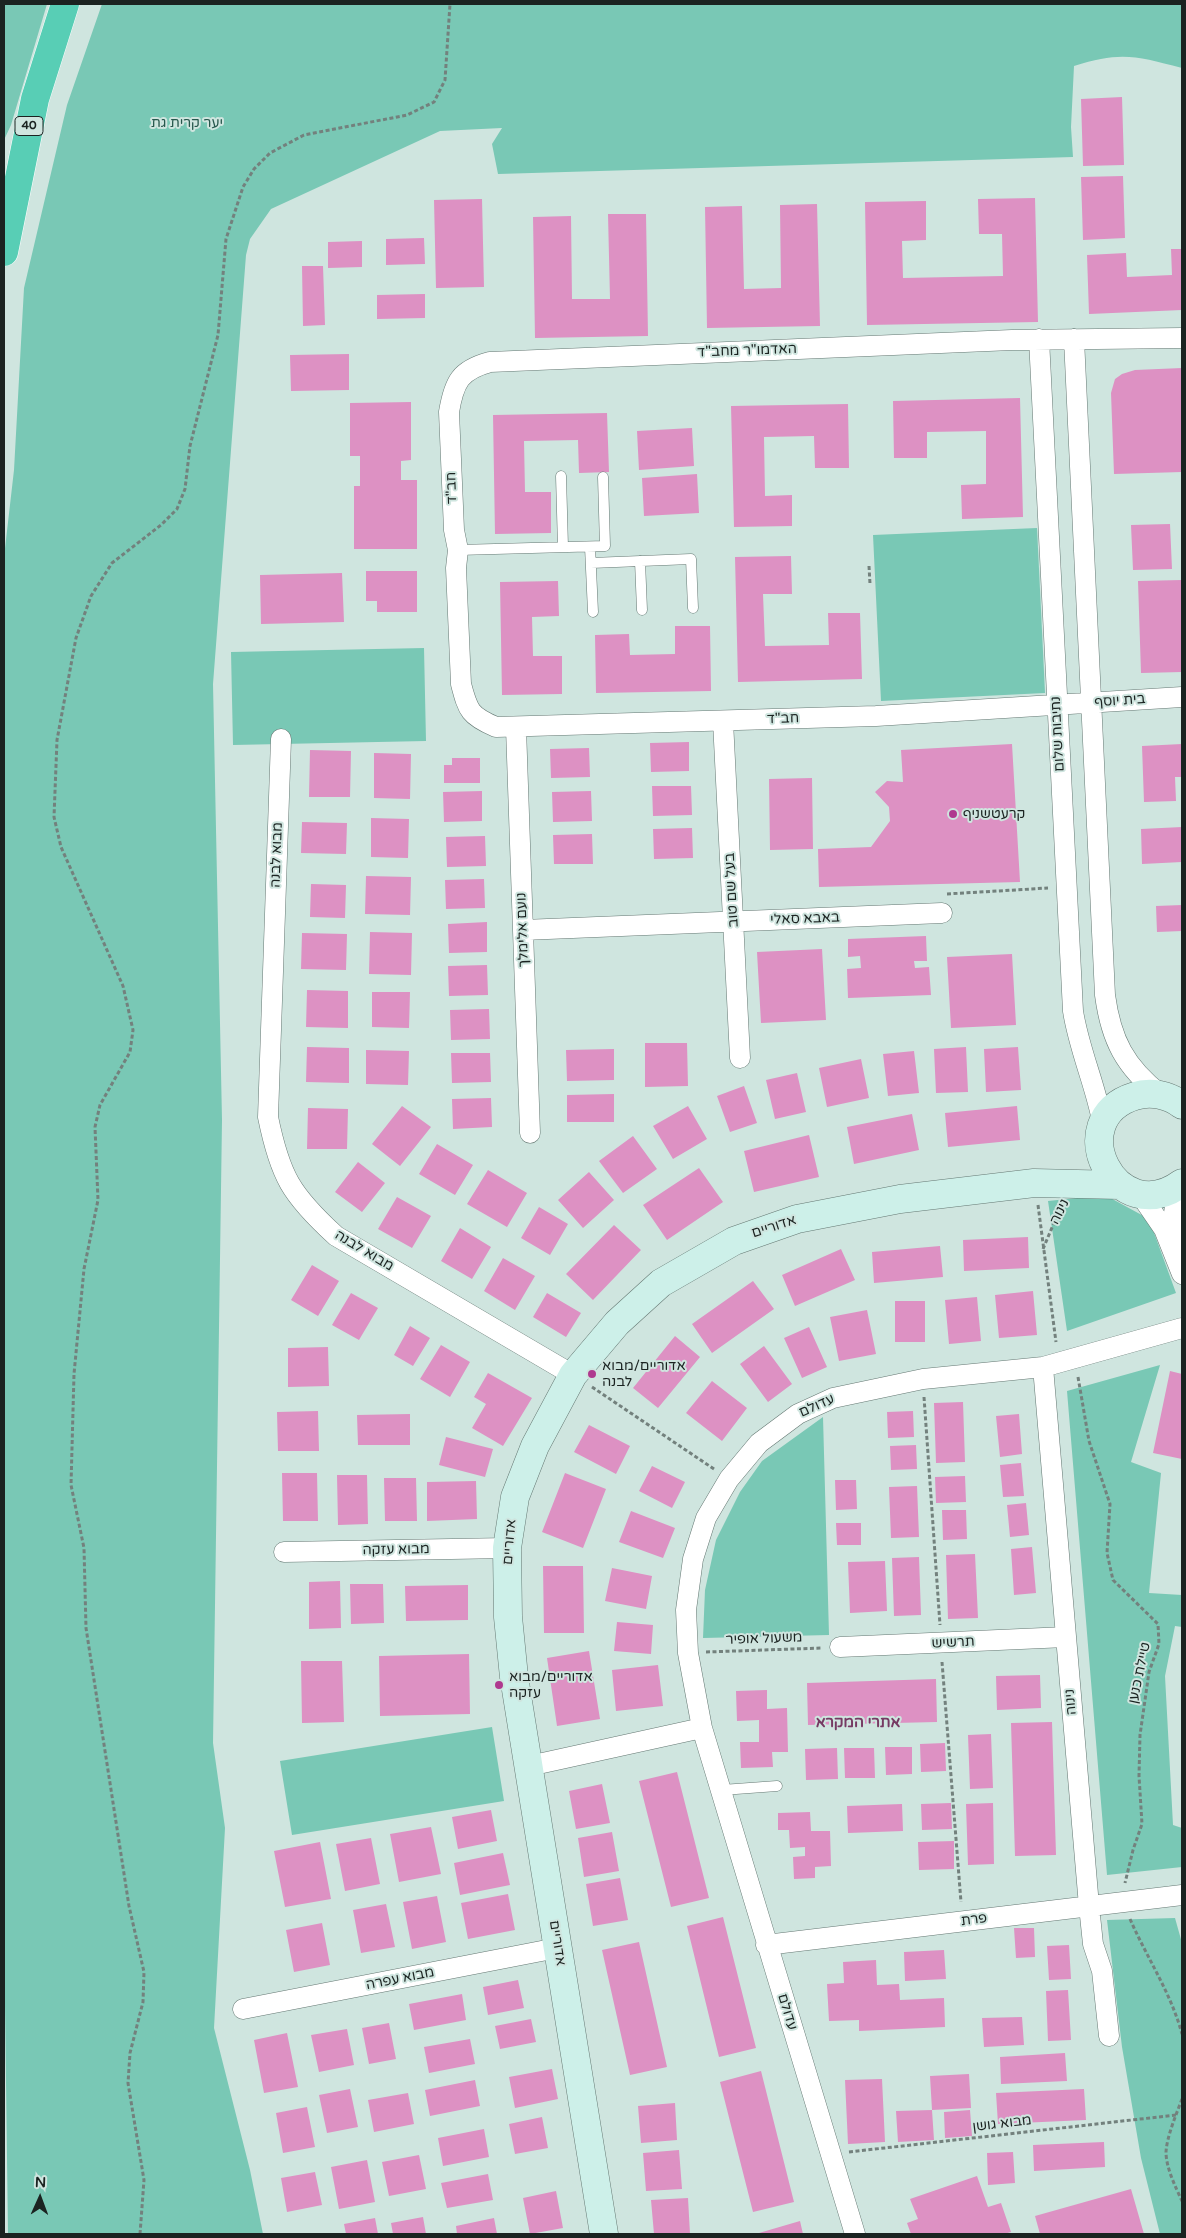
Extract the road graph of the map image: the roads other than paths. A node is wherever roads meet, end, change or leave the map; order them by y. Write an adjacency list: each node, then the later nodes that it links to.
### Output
1 (65, 4): 2 (highway, 40)
2 (4, 252)
3 (1182, 338): 5 (street)
4 (1039, 339): 5 (street, האדמו"ר מחב"ד); 6 (street, האדמו"ר מחב"ד); 19 (street, נתיבות שלום)
5 (1074, 339): 18 (street)
6 (449, 412): 11 (street, חב"ד)
7 (561, 476): 9 (lane)
8 (603, 477): 10 (lane)
9 (563, 547): 10 (lane); 11 (lane)
10 (590, 547): 13 (lane)
11 (458, 550): 21 (street, חב"ד)
12 (640, 561): 13 (lane); 14 (lane); 15 (lane)
13 (591, 563): 16 (lane)
14 (693, 608)
15 (642, 610)
16 (592, 612)
17 (1182, 697): 18 (street, בית יוסף)
18 (1092, 703): 19 (street, בית יוסף); 27 (street)
19 (1057, 705): 20 (street, חב"ד); 29 (street, נתיבות שלום)
20 (724, 721): 21 (street, חב"ד); 24 (street, בעל שם טוב)
21 (526, 728): 25 (street, נועם אלימלך)
22 (282, 739): 37 (street, מבוא לבנה)
23 (942, 914): 24 (street, באבא סאלי)
24 (733, 922): 25 (street, באבא סאלי); 26 (street, בעל שם טוב)
25 (523, 930): 28 (street, נועם אלימלך)
26 (740, 1058)
27 (1172, 1100): 29 (street, אדוריים)
28 (530, 1132)
29 (1101, 1135): 31 (street); 32 (street, אדוריים)
30 (1180, 1185): 31 (street, אדוריים); 33 (street)
31 (1130, 1189): 32 (street, אדוריים); 33 (street)
32 (1036, 1190): 37 (street, אדוריים)
33 (1174, 1252): 34 (street)
34 (1182, 1274)
35 (1182, 1328): 36 (street, עדולם)
36 (1043, 1367): 40 (street, נינוה); 42 (street, עדולם)
37 (573, 1374): 38 (street, אדוריים)
38 (507, 1548): 39 (street, מבוא עזקה); 43 (street, אדוריים)
39 (284, 1552)
40 (1066, 1637): 41 (street, תרשיש); 47 (street, נינוה)
41 (840, 1647)
42 (702, 1728): 43 (street); 45 (street, עדולם)
43 (529, 1766): 49 (street, אדוריים)
44 (777, 1786): 45 (lane)
45 (722, 1790): 48 (street, עדולם)
46 (1182, 1895): 47 (street, פרת)
47 (1089, 1906): 48 (street, פרת); 51 (street, נינוה)
48 (766, 1945): 53 (street, עדולם)
49 (557, 1948): 50 (street, מבוא עפרה); 52 (street, אדוריים)
50 (243, 2009)
51 (1109, 2036)
52 (604, 2234)
53 (855, 2234)

